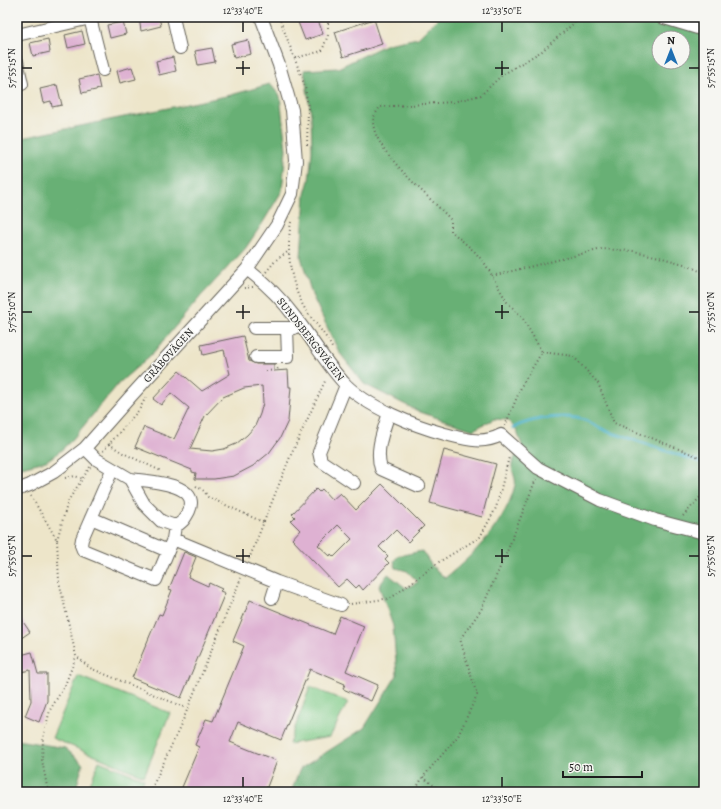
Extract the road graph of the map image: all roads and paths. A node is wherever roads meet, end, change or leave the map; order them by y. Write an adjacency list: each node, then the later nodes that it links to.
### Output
1 (173, 17): 12 (street)
2 (261, 17): 20 (street, GRÅBOVÄGEN)
3 (279, 17): 13 (path)
4 (326, 17): 9 (path)
5 (343, 17): 9 (path)
6 (581, 17): 22 (path)
7 (662, 17): 10 (street)
8 (92, 18): 11 (street); 15 (street)
9 (328, 22): 13 (path)
10 (704, 30)
11 (17, 35)
12 (180, 48)
13 (295, 58): 17 (path)
14 (17, 61): 16 (street)
15 (103, 70)
16 (22, 84)
17 (307, 148)
18 (292, 216): 19 (path)
19 (289, 250): 23 (path); 30 (path)
20 (246, 269): 23 (street, SUNDSBERGSVÄGEN); 35 (street, GRÅBOVÄGEN)
21 (704, 273): 22 (path)
22 (492, 276): 28 (path)
23 (261, 279): 24 (path); 27 (street, SUNDSBERGSVÄGEN)
24 (239, 290)
25 (254, 328): 26 (street)
26 (287, 328): 27 (street); 29 (street)
27 (303, 329): 30 (street, SUNDSBERGSVÄGEN)
28 (542, 352): 34 (path); 38 (path)
29 (256, 357)
30 (330, 366): 31 (street, SUNDSBERGSVÄGEN); 54 (path)
31 (346, 385): 33 (street, SUNDSBERGSVÄGEN); 42 (street)
32 (148, 392): 37 (path)
33 (389, 414): 39 (street, SUNDSBERGSVÄGEN); 43 (street)
34 (510, 415)
35 (85, 448): 37 (street); 44 (street, GRÅBOVÄGEN)
36 (510, 455): 57 (path)
37 (96, 459): 40 (street); 52 (path)
38 (704, 459)
39 (538, 468): 48 (street, SUNDSBERGSVÄGEN); 60 (path)
40 (112, 470): 41 (street); 47 (street)
41 (130, 479): 49 (street); 49 (street)
42 (354, 483)
43 (419, 486)
44 (17, 490)
45 (704, 493): 48 (path)
46 (30, 495): 52 (path)
47 (91, 518): 53 (street); 53 (street)
48 (675, 525): 50 (street, SUNDSBERGSVÄGEN)
49 (174, 526): 51 (street)
50 (704, 533)
51 (173, 539): 53 (street); 54 (street)
52 (57, 540): 58 (path)
53 (168, 551)
54 (245, 569): 55 (street); 59 (path)
55 (277, 582): 56 (street); 57 (street)
56 (272, 598)
57 (342, 605)
58 (76, 656): 59 (path); 61 (path)
59 (186, 709): 62 (path)
60 (423, 777): 63 (path); 64 (path)
61 (48, 792)
62 (150, 792)
63 (414, 792)
64 (442, 792)

